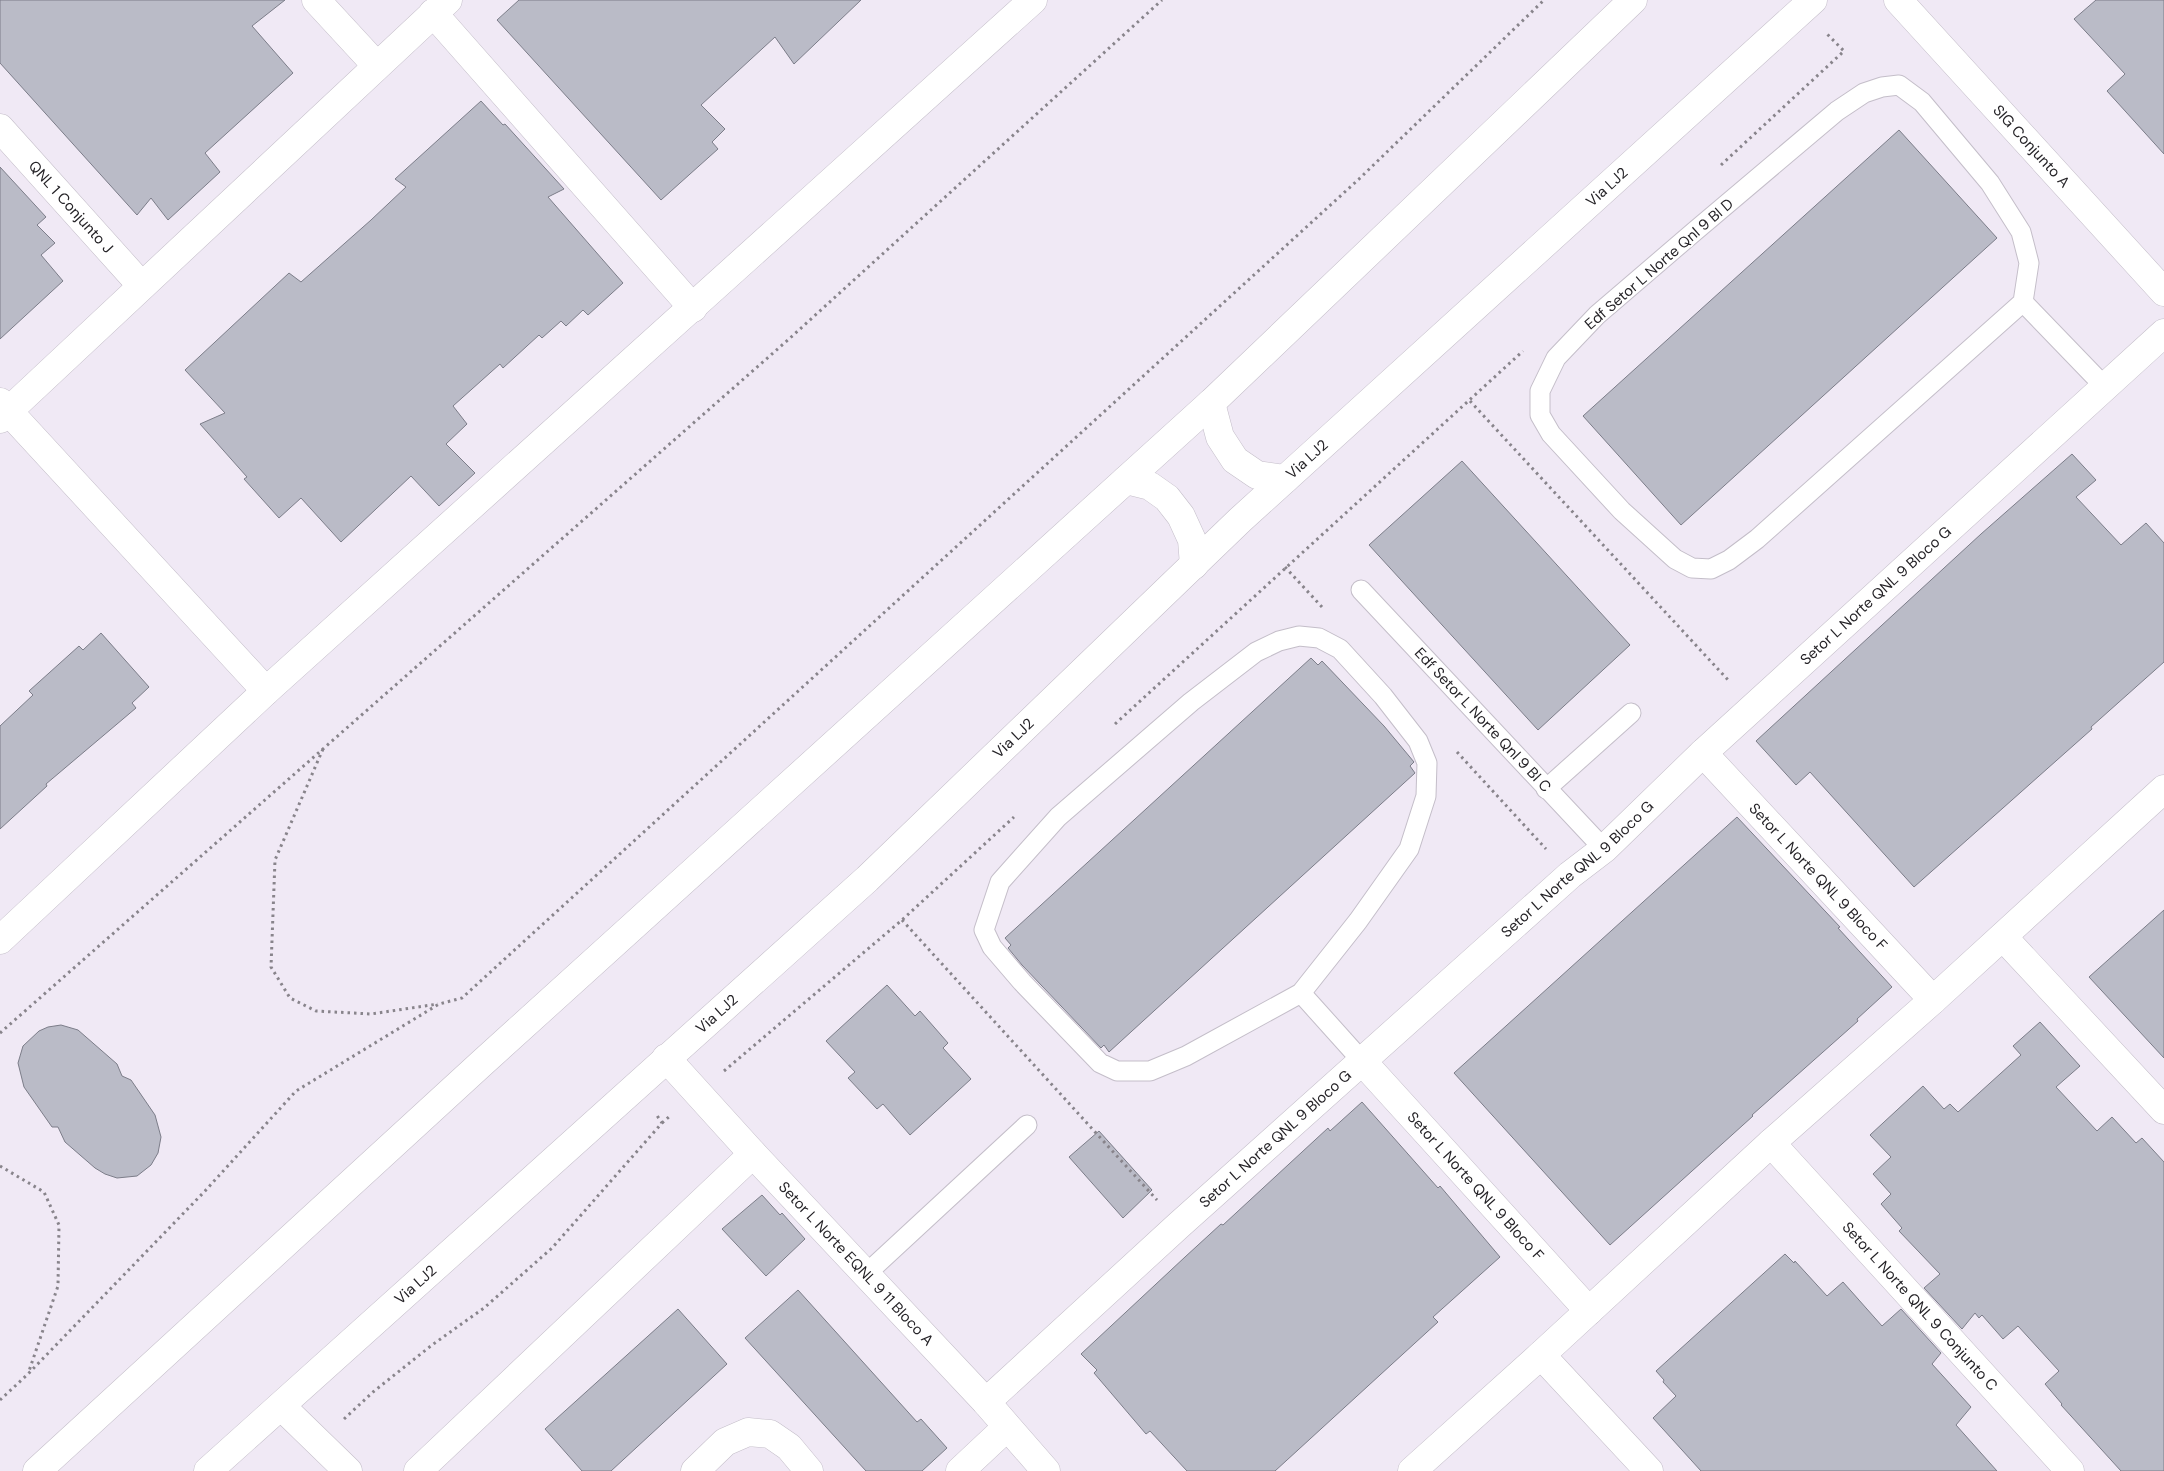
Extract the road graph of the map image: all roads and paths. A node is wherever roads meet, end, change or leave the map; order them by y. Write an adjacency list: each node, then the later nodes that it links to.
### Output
1 (316, 0): 9 (street)
2 (1032, 0): 15 (street)
3 (1162, 0): 30 (path)
4 (1544, 0): 41 (path)
5 (1633, 0): 20 (street)
6 (1898, 0): 13 (street, SIG Conjunto A)
7 (1808, 5): 11 (path); 23 (street, Via LJ2)
8 (440, 7): 9 (street); 15 (street)
9 (376, 65): 12 (street)
10 (0, 128): 12 (street, QNL 1 Conjunto J)
11 (1714, 172)
12 (141, 285): 21 (street)
13 (2164, 292)
14 (2023, 302): 14 (lane, Edf Setor L Norte Qnl 9 BI D); 18 (lane)
15 (694, 308): 26 (street)
16 (2164, 332): 18 (street, Setor L Norte QNL 9 Bloco G)
17 (1528, 347): 19 (path)
18 (2105, 387): 27 (street, Setor L Norte QNL 9 Bloco G)
19 (1470, 401): 27 (path); 29 (path)
20 (1211, 403): 22 (street); 23 (street)
21 (3, 411): 26 (street)
22 (1126, 480): 24 (street); 63 (street)
23 (1284, 480): 24 (street, Via LJ2)
24 (1194, 565): 43 (street, Via LJ2)
25 (1361, 590): 32 (lane, Edf Setor L Norte Qnl 9 BI C)
26 (266, 691): 38 (street)
27 (1754, 707): 31 (street, Setor L Norte QNL 9 Bloco G)
28 (1631, 713): 32 (lane)
29 (1112, 727)
30 (324, 746): 41 (path); 42 (path)
31 (1702, 753): 35 (street, Setor L Norte QNL 9 Bloco G); 40 (street, Setor L Norte QNL 9 Bloco F)
32 (1546, 789): 35 (lane, Edf Setor L Norte Qnl 9 BI C)
33 (2164, 789): 37 (street)
34 (1018, 814): 36 (path)
35 (1604, 849): 44 (street, Setor L Norte QNL 9 Bloco G)
36 (902, 920): 46 (path); 53 (path)
37 (2003, 937): 40 (street); 47 (street)
38 (0, 940)
39 (1301, 993): 39 (lane); 44 (lane)
40 (1933, 1000): 50 (street)
41 (439, 1004): 57 (path)
42 (0, 1033)
43 (666, 1058): 45 (street, Via LJ2); 46 (street, Setor L Norte EQNL 9 11 Bloco A)
44 (1362, 1061): 53 (street, Setor L Norte QNL 9 Bloco G); 55 (street, Setor L Norte QNL 9 Bloco F)
45 (636, 1087): 48 (path); 60 (street, Via LJ2)
46 (698, 1093): 48 (path); 51 (street, Setor L Norte EQNL 9 11 Bloco A)
47 (2164, 1110)
48 (662, 1123): 62 (path)
49 (1027, 1125): 54 (lane)
50 (1771, 1143): 55 (street); 73 (street, Setor L Norte QNL 9 Conjunto C)
51 (753, 1154): 54 (street, Setor L Norte EQNL 9 11 Bloco A); 66 (street)
52 (0, 1166): 57 (path)
53 (1179, 1224): 59 (street, Setor L Norte QNL 9 Bloco G)
54 (866, 1274): 59 (street, Setor L Norte EQNL 9 11 Bloco A)
55 (1589, 1311): 56 (street)
56 (1541, 1355): 71 (street); 72 (street)
57 (28, 1374): 58 (path)
58 (0, 1400)
59 (986, 1402): 61 (street, Setor L Norte EQNL 9 11 Bloco A)
60 (281, 1406): 62 (street); 64 (street, Via LJ2)
61 (1007, 1427): 69 (street); 70 (street, Setor L Norte EQNL 9 11 Bloco A)
62 (319, 1442): 65 (street)
63 (36, 1471)
64 (208, 1471)
65 (348, 1471)
66 (418, 1471)
67 (695, 1471): 68 (street)
68 (809, 1471)
69 (960, 1471)
70 (1046, 1471)
71 (1412, 1471)
72 (1649, 1471)
73 (2070, 1471)

